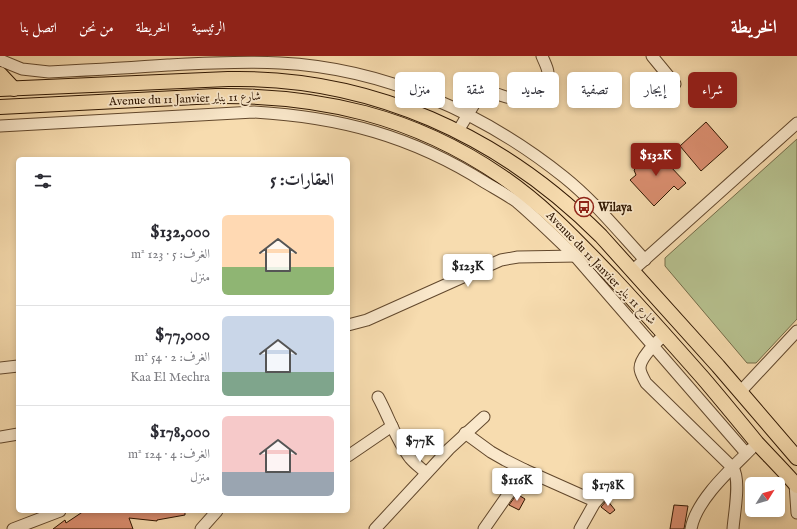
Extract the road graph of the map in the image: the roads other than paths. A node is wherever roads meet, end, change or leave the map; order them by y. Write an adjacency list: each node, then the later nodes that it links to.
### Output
1 (542, 56): 8 (street)
2 (652, 56): 4 (street)
3 (0, 60): 8 (street)
4 (665, 72)
5 (0, 74): 6 (main road)
6 (7, 89): 11 (main road, Avenue du 11 Janvier شارع 11 يناير)
7 (0, 107): 13 (main road, Avenue du 11 Janvier شارع 11 يناير)
8 (468, 115): 11 (street); 14 (street)
9 (797, 123): 14 (street)
10 (0, 126): 12 (street)
11 (458, 131): 15 (main road, Avenue du 11 Janvier شارع 11 يناير)
12 (575, 256): 13 (street); 16 (street); 19 (street)
13 (592, 256): 18 (main road, Avenue du 11 Janvier شارع 11 يناير)
14 (645, 260): 15 (street)
15 (632, 271): 22 (main road, Avenue du 11 Janvier شارع 11 يناير)
16 (350, 324)
17 (797, 332): 22 (street)
18 (665, 334): 19 (street); 29 (main road, Avenue du 11 Janvier شارع 11 يناير)
19 (653, 346): 30 (street); 33 (street)
20 (16, 366): 21 (street)
21 (0, 368)
22 (740, 392): 32 (main road, Avenue du 11 Janvier شارع 11 يناير)
23 (378, 397): 25 (street)
24 (484, 417): 26 (street)
25 (392, 426): 31 (street); 35 (street)
26 (465, 433): 34 (street); 35 (street)
27 (16, 434): 28 (street)
28 (0, 437)
29 (757, 442): 30 (street); 36 (main road, Avenue du 11 Janvier شارع 11 يناير)
30 (746, 453): 33 (street)
31 (350, 455)
32 (797, 458)
33 (733, 468): 45 (street); 46 (street)
34 (525, 470): 43 (street); 44 (street)
35 (426, 473): 42 (street)
36 (796, 485): 39 (street)
37 (55, 513): 40 (street)
38 (215, 513): 41 (street)
39 (797, 513)
40 (13, 529)
41 (201, 529)
42 (375, 529)
43 (484, 529)
44 (580, 529)
45 (691, 529)
46 (733, 529)

